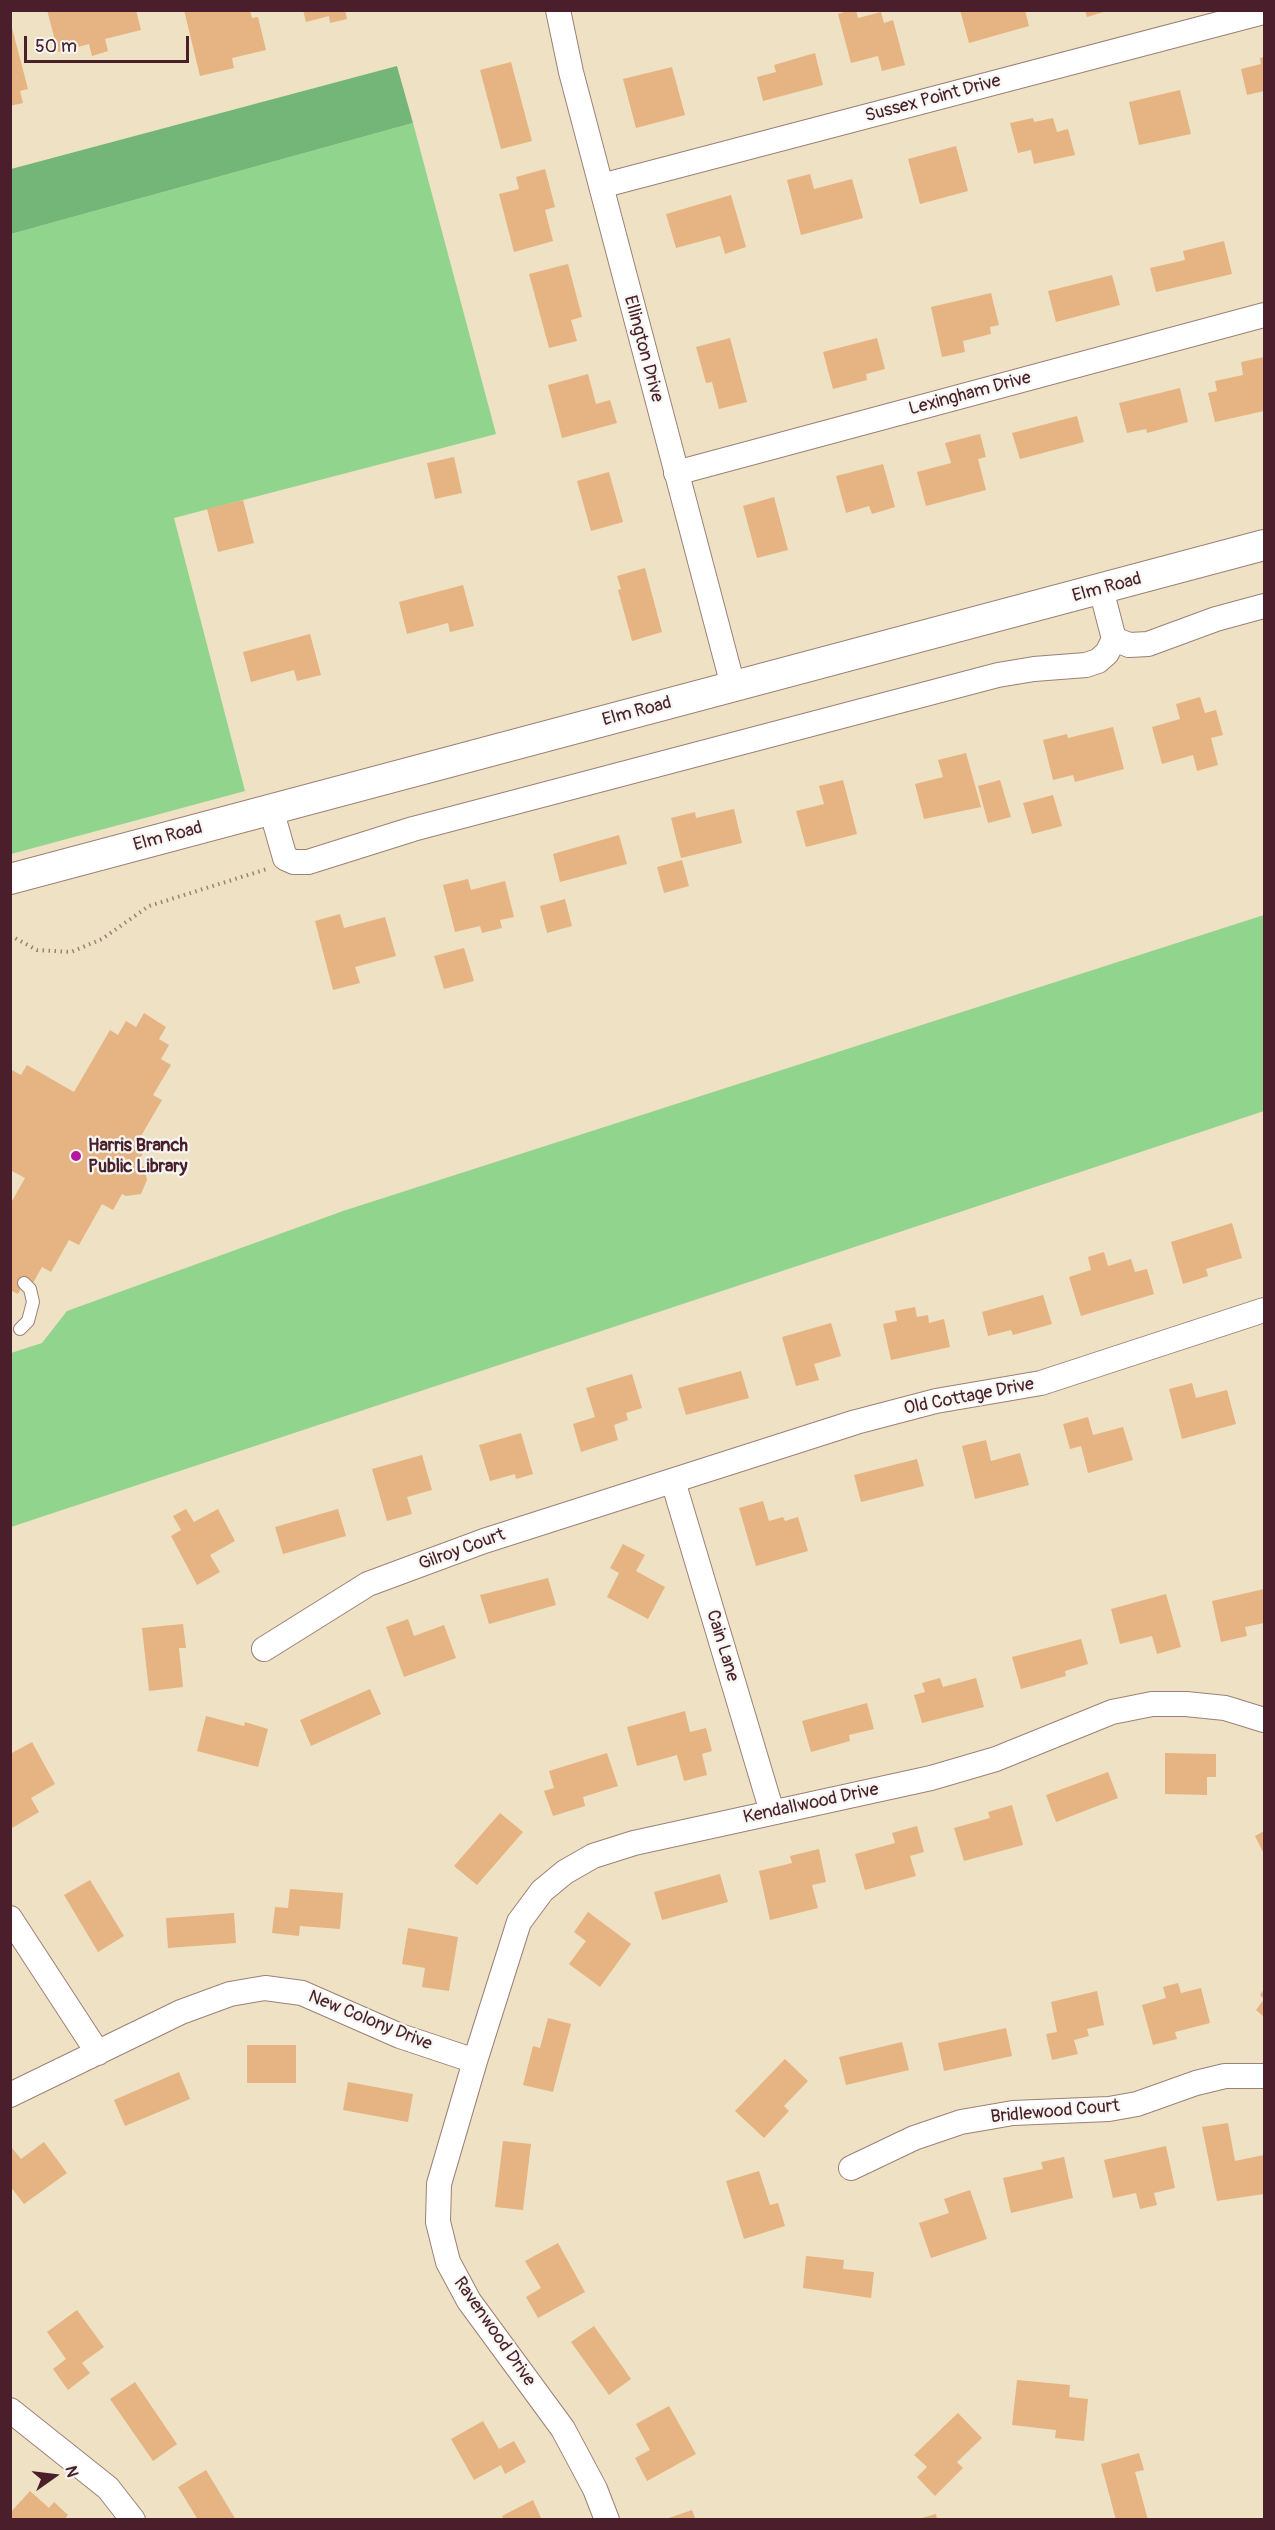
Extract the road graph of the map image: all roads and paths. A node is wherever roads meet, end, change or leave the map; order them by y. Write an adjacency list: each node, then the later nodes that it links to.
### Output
1 (558, 10): 3 (street, Ellington Drive)
2 (1264, 12): 3 (street, Sussex Point Drive)
3 (601, 186): 5 (street, Ellington Drive)
4 (1264, 315): 5 (street, Lexingham Drive)
5 (676, 473): 10 (street, Ellington Drive)
6 (1264, 545): 7 (street, Elm Road)
7 (1101, 589): 9 (street); 10 (street, Elm Road)
8 (1264, 606): 9 (street)
9 (1114, 639): 12 (street)
10 (733, 686): 11 (street, Elm Road)
11 (271, 809): 12 (street); 13 (street, Elm Road)
12 (291, 861): 14 (path)
13 (10, 879)
14 (10, 938)
15 (24, 1283): 17 (lane)
16 (1264, 1310): 18 (street, Old Cottage Drive)
17 (20, 1329)
18 (673, 1481): 19 (street, Gilroy Court); 21 (street, Cain Lane)
19 (264, 1649)
20 (1264, 1720): 21 (street, Kendallwood Drive)
21 (772, 1812): 24 (street, Kendallwood Drive)
22 (10, 1918): 23 (street)
23 (98, 2053): 24 (street, New Colony Drive); 26 (street, New Colony Drive)
24 (475, 2061): 30 (street, Ravenwood Drive)
25 (1264, 2076): 27 (street, Bridlewood Court)
26 (10, 2095)
27 (851, 2168)
28 (10, 2410): 29 (street)
29 (133, 2520)
30 (607, 2520)

